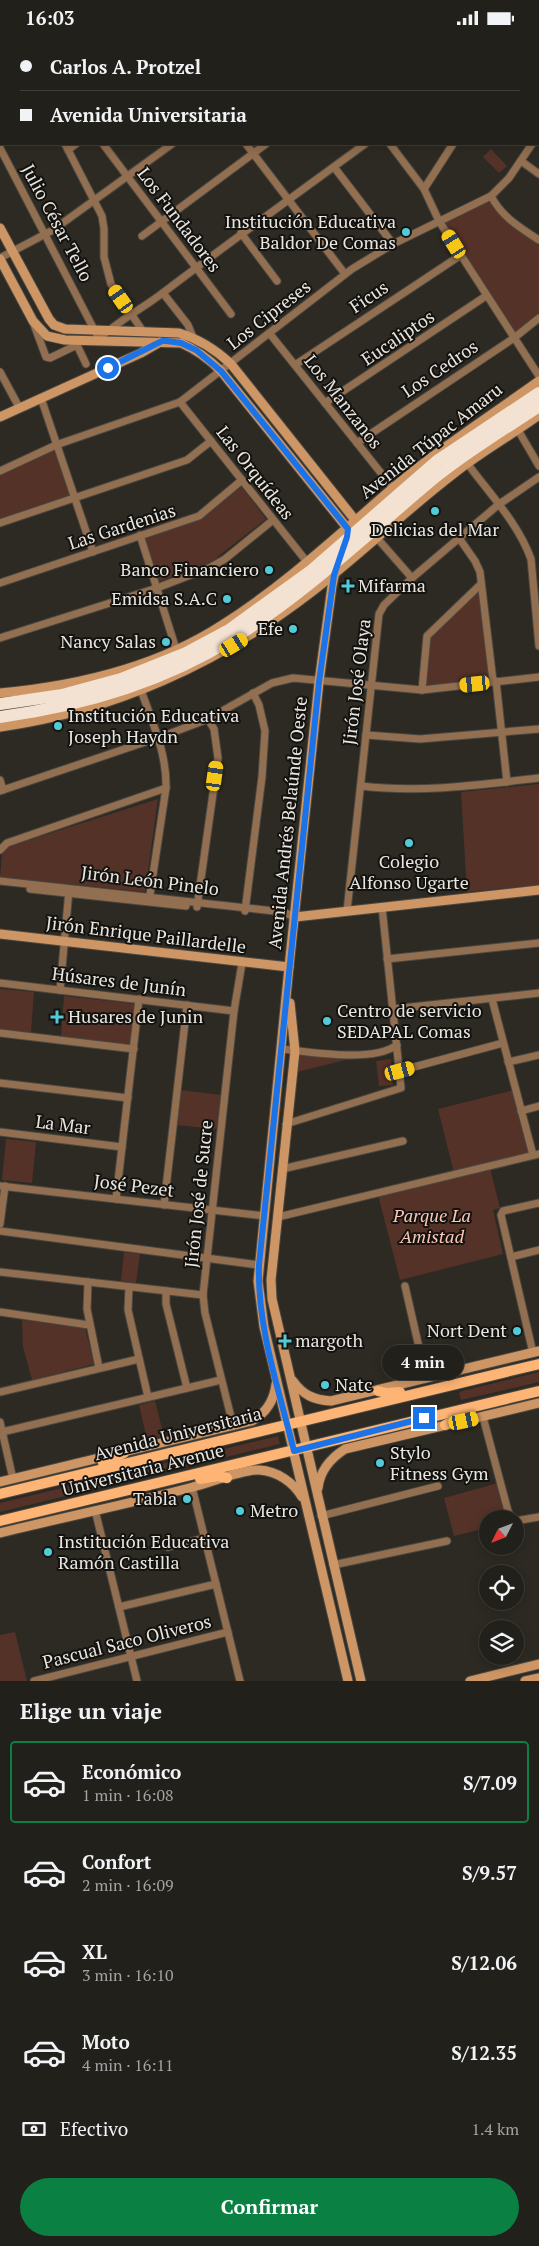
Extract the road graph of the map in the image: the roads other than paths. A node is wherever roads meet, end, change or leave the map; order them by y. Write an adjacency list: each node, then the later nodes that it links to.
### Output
1 (104, 145): 15 (street, Los Fundadores)
2 (171, 145): 15 (street)
3 (247, 145): 11 (street)
4 (265, 145): 11 (street)
5 (364, 145): 13 (street)
6 (391, 145): 16 (street)
7 (452, 145): 16 (street)
8 (531, 145): 12 (street, Los Cipreses)
9 (67, 147): 19 (street)
10 (0, 148): 23 (street, Julio César Tello)
11 (253, 154): 18 (street); 21 (street)
12 (521, 161): 14 (street); 17 (street, Los Cipreses)
13 (334, 167): 18 (street); 27 (street)
14 (539, 174)
15 (127, 177): 19 (street); 21 (street, Los Fundadores)
16 (424, 189): 20 (street)
17 (491, 196): 20 (street, Los Cipreses); 26 (street)
18 (286, 199): 24 (street); 32 (street)
19 (94, 201): 23 (street); 36 (street)
20 (439, 221): 27 (street, Los Cipreses); 29 (street)
21 (161, 222): 25 (street); 31 (street, Los Fundadores)
22 (0, 229): 28 (street)
23 (46, 233): 28 (street); 40 (street, Julio César Tello)
24 (241, 233): 31 (street); 33 (street)
25 (142, 236)
26 (539, 240)
27 (393, 244): 32 (street, Los Cipreses)
28 (12, 251): 30 (street); 40 (street)
29 (461, 255): 35 (street); 52 (street, Ficus)
30 (0, 258): 39 (street)
31 (195, 267): 34 (street); 37 (street, Los Fundadores)
32 (345, 274): 44 (street, Los Cipreses)
33 (277, 281)
34 (162, 293): 36 (street); 45 (street)
35 (486, 296): 46 (street); 60 (street, Eucaliptos)
36 (132, 313): 41 (street); 42 (street)
37 (231, 314)
38 (539, 318): 46 (street, Los Cedros)
39 (33, 321): 49 (street); 49 (street)
40 (95, 329): 41 (street); 47 (street, Julio César Tello)
41 (108, 330): 42 (street); 47 (street)
42 (142, 330): 43 (street)
43 (168, 331): 45 (street); 48 (street)
44 (270, 334): 51 (street, Los Cipreses); 52 (street, Los Manzanos)
45 (193, 337): 51 (street)
46 (514, 337): 55 (street); 67 (street, Los Cedros)
47 (99, 339): 48 (street); 49 (street)
48 (162, 341): 53 (street); 58 (street)
49 (78, 342): 50 (street)
50 (86, 364)
51 (231, 364): 53 (street, Los Cipreses); 79 (street)
52 (295, 365): 60 (street, Los Manzanos)
53 (221, 371): 59 (street, Los Cipreses); 79 (street)
54 (0, 372): 62 (street)
55 (539, 376)
56 (539, 381): 74 (street, Avenida Túpac Amaru)
57 (539, 393): 79 (highway, Avenida Túpac Amaru)
58 (40, 398): 62 (street); 68 (street)
59 (180, 402): 66 (street, Las Orquídeas); 68 (street, Los Cipreses)
60 (325, 403): 67 (street, Los Manzanos)
61 (539, 406): 83 (highway, Avenida Túpac Amaru)
62 (19, 407): 64 (street)
63 (539, 415): 65 (street, Avenida Túpac Amaru)
64 (0, 417)
65 (518, 430): 69 (street, Avenida Túpac Amaru); 70 (street)
66 (211, 441): 73 (street, Las Orquídeas); 75 (street)
67 (357, 443): 74 (street, Los Manzanos)
68 (56, 445): 71 (street, Los Cipreses); 75 (street)
69 (467, 463): 76 (street); 81 (street, Avenida Túpac Amaru)
70 (539, 466)
71 (0, 471)
72 (539, 477): 76 (street, Jirón José Olaya)
73 (242, 480): 77 (street, Las Orquídeas); 80 (street, Las Gardenias)
74 (393, 488): 79 (street, Avenida Túpac Amaru)
75 (74, 498): 78 (street); 84 (street)
76 (498, 505): 82 (street, Jirón José Olaya); 94 (street)
77 (274, 520): 85 (street, Las Orquídeas); 91 (street)
78 (0, 523)
79 (355, 526): 83 (highway, Avenida Túpac Amaru); 85 (street, Avenida Túpac Amaru)
80 (140, 535): 84 (street, Las Gardenias); 91 (street)
81 (377, 538): 86 (street, Avenida Túpac Amaru); 88 (street)
82 (459, 538): 88 (street, Jirón José Olaya); 90 (street)
83 (349, 545): 86 (highway, Avenida Túpac Amaru); 104 (highway, Avenida Túpac Amaru)
84 (93, 552): 89 (street, Las Gardenias)
85 (307, 562): 95 (street, Avenida Túpac Amaru)
86 (341, 563): 87 (street, Avenida Andrés Belaúnde Oeste); 92 (street, Avenida Andrés Belaúnde Oeste); 105 (highway, Avenida Túpac Amaru)
87 (334, 575): 92 (street, Avenida Andrés Belaúnde Oeste); 100 (street)
88 (412, 578): 99 (street, Jirón José Olaya)
89 (0, 583)
90 (481, 584): 97 (street); 101 (street)
91 (157, 588): 93 (street); 95 (street)
92 (329, 603): 98 (street, Avenida Andrés Belaúnde Oeste)
93 (0, 638)
94 (539, 647)
95 (176, 649): 102 (street, Avenida Túpac Amaru)
96 (539, 677): 97 (street)
97 (494, 681): 101 (street); 109 (street)
98 (319, 682): 99 (street); 103 (street); 128 (street, Avenida Andrés Belaúnde Oeste)
99 (372, 686): 101 (street); 110 (street, Jirón José Olaya)
100 (141, 690): 107 (street); 111 (street)
101 (422, 690)
102 (0, 693)
103 (253, 693): 106 (street); 127 (street)
104 (0, 704)
105 (0, 717)
106 (208, 719): 111 (street); 124 (street)
107 (0, 727)
108 (539, 729): 109 (street)
109 (501, 732): 110 (street); 114 (street)
110 (366, 735): 115 (street, Jirón José Olaya)
111 (157, 737): 116 (street); 117 (street)
112 (539, 778): 114 (street)
113 (0, 780): 117 (street)
114 (507, 782): 115 (street)
115 (360, 786): 125 (street, Jirón José Olaya)
116 (166, 788): 118 (street); 123 (street)
117 (2, 791)
118 (0, 850)
119 (0, 881): 122 (street, Jirón León Pinelo)
120 (0, 885): 122 (street, Jirón León Pinelo)
121 (539, 890): 126 (street, Jirón León Pinelo)
122 (69, 891): 123 (street, Jirón León Pinelo); 130 (street)
123 (150, 900): 124 (street, Jirón León Pinelo)
124 (197, 905): 127 (street, Jirón León Pinelo)
125 (347, 907): 126 (street, Jirón León Pinelo); 128 (street, Jirón León Pinelo)
126 (382, 907): 132 (street)
127 (245, 910): 128 (street, Jirón León Pinelo)
128 (295, 917): 134 (street, Avenida Andrés Belaúnde Oeste)
129 (0, 934): 130 (street, Jirón Enrique Paillardelle)
130 (66, 942): 133 (street, Jirón Enrique Paillardelle); 137 (street)
131 (539, 943): 132 (street)
132 (387, 959): 142 (street)
133 (242, 963): 134 (street, Jirón Enrique Paillardelle); 143 (street, Jirón José de Sucre)
134 (289, 967): 136 (street, Avenida Andrés Belaúnde Oeste)
135 (0, 983): 137 (street, Húsares de Junín)
136 (288, 988): 148 (street, Avenida Andrés Belaúnde Oeste); 149 (street, Avenida Andrés Belaúnde Oeste)
137 (60, 990): 139 (street, Húsares de Junín)
138 (539, 993): 140 (street)
139 (139, 999): 141 (street, Húsares de Junín); 147 (street)
140 (492, 999): 142 (street); 145 (street)
141 (187, 1005): 143 (street, Húsares de Junín); 166 (street)
142 (393, 1009): 146 (street)
143 (234, 1011): 167 (street, Jirón José de Sucre)
144 (0, 1033): 147 (street)
145 (504, 1043): 151 (street); 152 (street)
146 (397, 1045): 149 (street); 152 (street)
147 (134, 1049): 154 (street)
148 (281, 1049): 149 (street); 168 (street, Avenida Andrés Belaúnde Oeste)
149 (295, 1051): 157 (street, Avenida Andrés Belaúnde Oeste)
150 (539, 1055): 151 (street)
151 (508, 1062): 156 (street)
152 (400, 1071): 157 (street)
153 (0, 1083): 154 (street)
154 (128, 1098): 160 (street)
155 (539, 1106): 156 (street)
156 (521, 1111): 161 (street)
157 (286, 1124): 162 (street, Avenida Andrés Belaúnde Oeste)
158 (0, 1133): 160 (street, La Mar)
159 (403, 1141): 162 (street)
160 (122, 1147): 164 (street)
161 (536, 1155): 169 (street)
162 (282, 1169): 169 (street, Avenida Andrés Belaúnde Oeste)
163 (3, 1186): 164 (street, José Pezet); 170 (street)
164 (116, 1199): 166 (street, José Pezet)
165 (539, 1203): 174 (street)
166 (164, 1205): 167 (street, José Pezet)
167 (212, 1210): 168 (street, José Pezet); 173 (street, Jirón José de Sucre)
168 (265, 1216): 175 (street, Avenida Andrés Belaúnde Oeste)
169 (278, 1217): 183 (street, Avenida Andrés Belaúnde Oeste)
170 (0, 1224)
171 (0, 1231): 173 (street)
172 (539, 1250): 174 (street)
173 (206, 1257): 175 (street); 181 (street, Jirón José de Sucre)
174 (511, 1257): 188 (street)
175 (259, 1265): 185 (street, Avenida Andrés Belaúnde Oeste)
176 (0, 1272): 177 (street)
177 (88, 1282): 179 (street); 184 (street)
178 (404, 1286): 193 (street)
179 (129, 1287): 180 (street); 189 (street)
180 (166, 1291): 181 (street); 196 (street)
181 (203, 1295): 195 (street, Jirón José de Sucre)
182 (0, 1312): 184 (street)
183 (277, 1323): 185 (street); 186 (street, Avenida Andrés Belaúnde Oeste)
184 (89, 1325): 191 (street)
185 (264, 1327): 187 (street, Avenida Andrés Belaúnde Oeste)
186 (282, 1341): 187 (street); 192 (street, Avenida Andrés Belaúnde Oeste)
187 (268, 1344): 194 (street, Avenida Andrés Belaúnde Oeste)
188 (536, 1352): 193 (street)
189 (139, 1359): 191 (street); 201 (street)
190 (539, 1364): 200 (main road, Avenida Universitaria)
191 (99, 1368): 199 (street)
192 (291, 1377): 197 (street); 205 (street, Avenida Andrés Belaúnde Oeste)
193 (426, 1378): 197 (street)
194 (277, 1379): 207 (street, Avenida Andrés Belaúnde Oeste); 208 (street, Avenida Universitaria)
195 (221, 1380): 196 (street); 208 (street, Jirón José de Sucre)
196 (186, 1388): 201 (street)
197 (378, 1391): 200 (main road)
198 (539, 1391): 202 (main road)
199 (0, 1392)
200 (424, 1392): 205 (main road, Avenida Universitaria)
201 (148, 1397): 210 (street)
202 (497, 1401): 209 (main road); 211 (main road)
203 (539, 1403): 204 (street)
204 (483, 1417): 209 (street); 225 (street)
205 (301, 1421): 207 (main road, Avenida Universitaria); 211 (street, Avenida Andrés Belaúnde Oeste)
206 (0, 1422): 210 (street)
207 (288, 1424): 212 (street, Avenida Andrés Belaúnde Oeste); 214 (main road, Avenida Universitaria)
208 (233, 1425): 213 (street, Avenida Universitaria)
209 (445, 1425): 222 (street)
210 (2, 1432): 217 (street)
211 (307, 1448): 212 (main road); 222 (street, Avenida Andrés Belaúnde Oeste)
212 (294, 1451): 215 (main road, Universitaria Avenue); 223 (street, Avenida Andrés Belaúnde Oeste)
213 (124, 1453): 214 (main road); 217 (street, Avenida Universitaria)
214 (73, 1476): 221 (main road, Avenida Universitaria)
215 (180, 1478): 216 (main road); 229 (main road, Universitaria Avenue)
216 (227, 1478): 220 (street); 223 (street)
217 (13, 1479): 218 (street, Avenida Universitaria)
218 (0, 1482)
219 (438, 1486): 226 (street)
220 (192, 1487): 224 (street); 233 (street)
221 (0, 1494)
222 (317, 1495): 226 (street, Avenida Andrés Belaúnde Oeste)
223 (304, 1499): 231 (street, Avenida Andrés Belaúnde Oeste)
224 (95, 1510): 232 (street); 240 (street)
225 (508, 1510)
226 (321, 1516): 230 (street, Avenida Andrés Belaúnde Oeste)
227 (539, 1517): 228 (street)
228 (524, 1520)
229 (0, 1521)
230 (324, 1527): 231 (street); 235 (street, Avenida Andrés Belaúnde Oeste)
231 (311, 1529): 237 (street, Avenida Andrés Belaúnde Oeste)
232 (0, 1533)
233 (205, 1538): 236 (street); 239 (street)
234 (447, 1541): 238 (street)
235 (328, 1545): 237 (street); 238 (street, Avenida Andrés Belaúnde Oeste)
236 (168, 1547)
237 (315, 1547): 248 (street, Avenida Andrés Belaúnde Oeste)
238 (333, 1565): 249 (street, Avenida Andrés Belaúnde Oeste)
239 (216, 1584): 240 (street); 241 (street)
240 (119, 1607): 242 (street)
241 (228, 1632): 242 (street, Pascual Saco Oliveros); 247 (street)
242 (131, 1657): 245 (street, Pascual Saco Oliveros); 246 (street)
243 (539, 1664): 250 (street)
244 (539, 1678): 251 (street)
245 (34, 1681)
246 (136, 1681)
247 (240, 1681)
248 (348, 1681)
249 (361, 1681)
250 (470, 1681)
251 (526, 1681)

